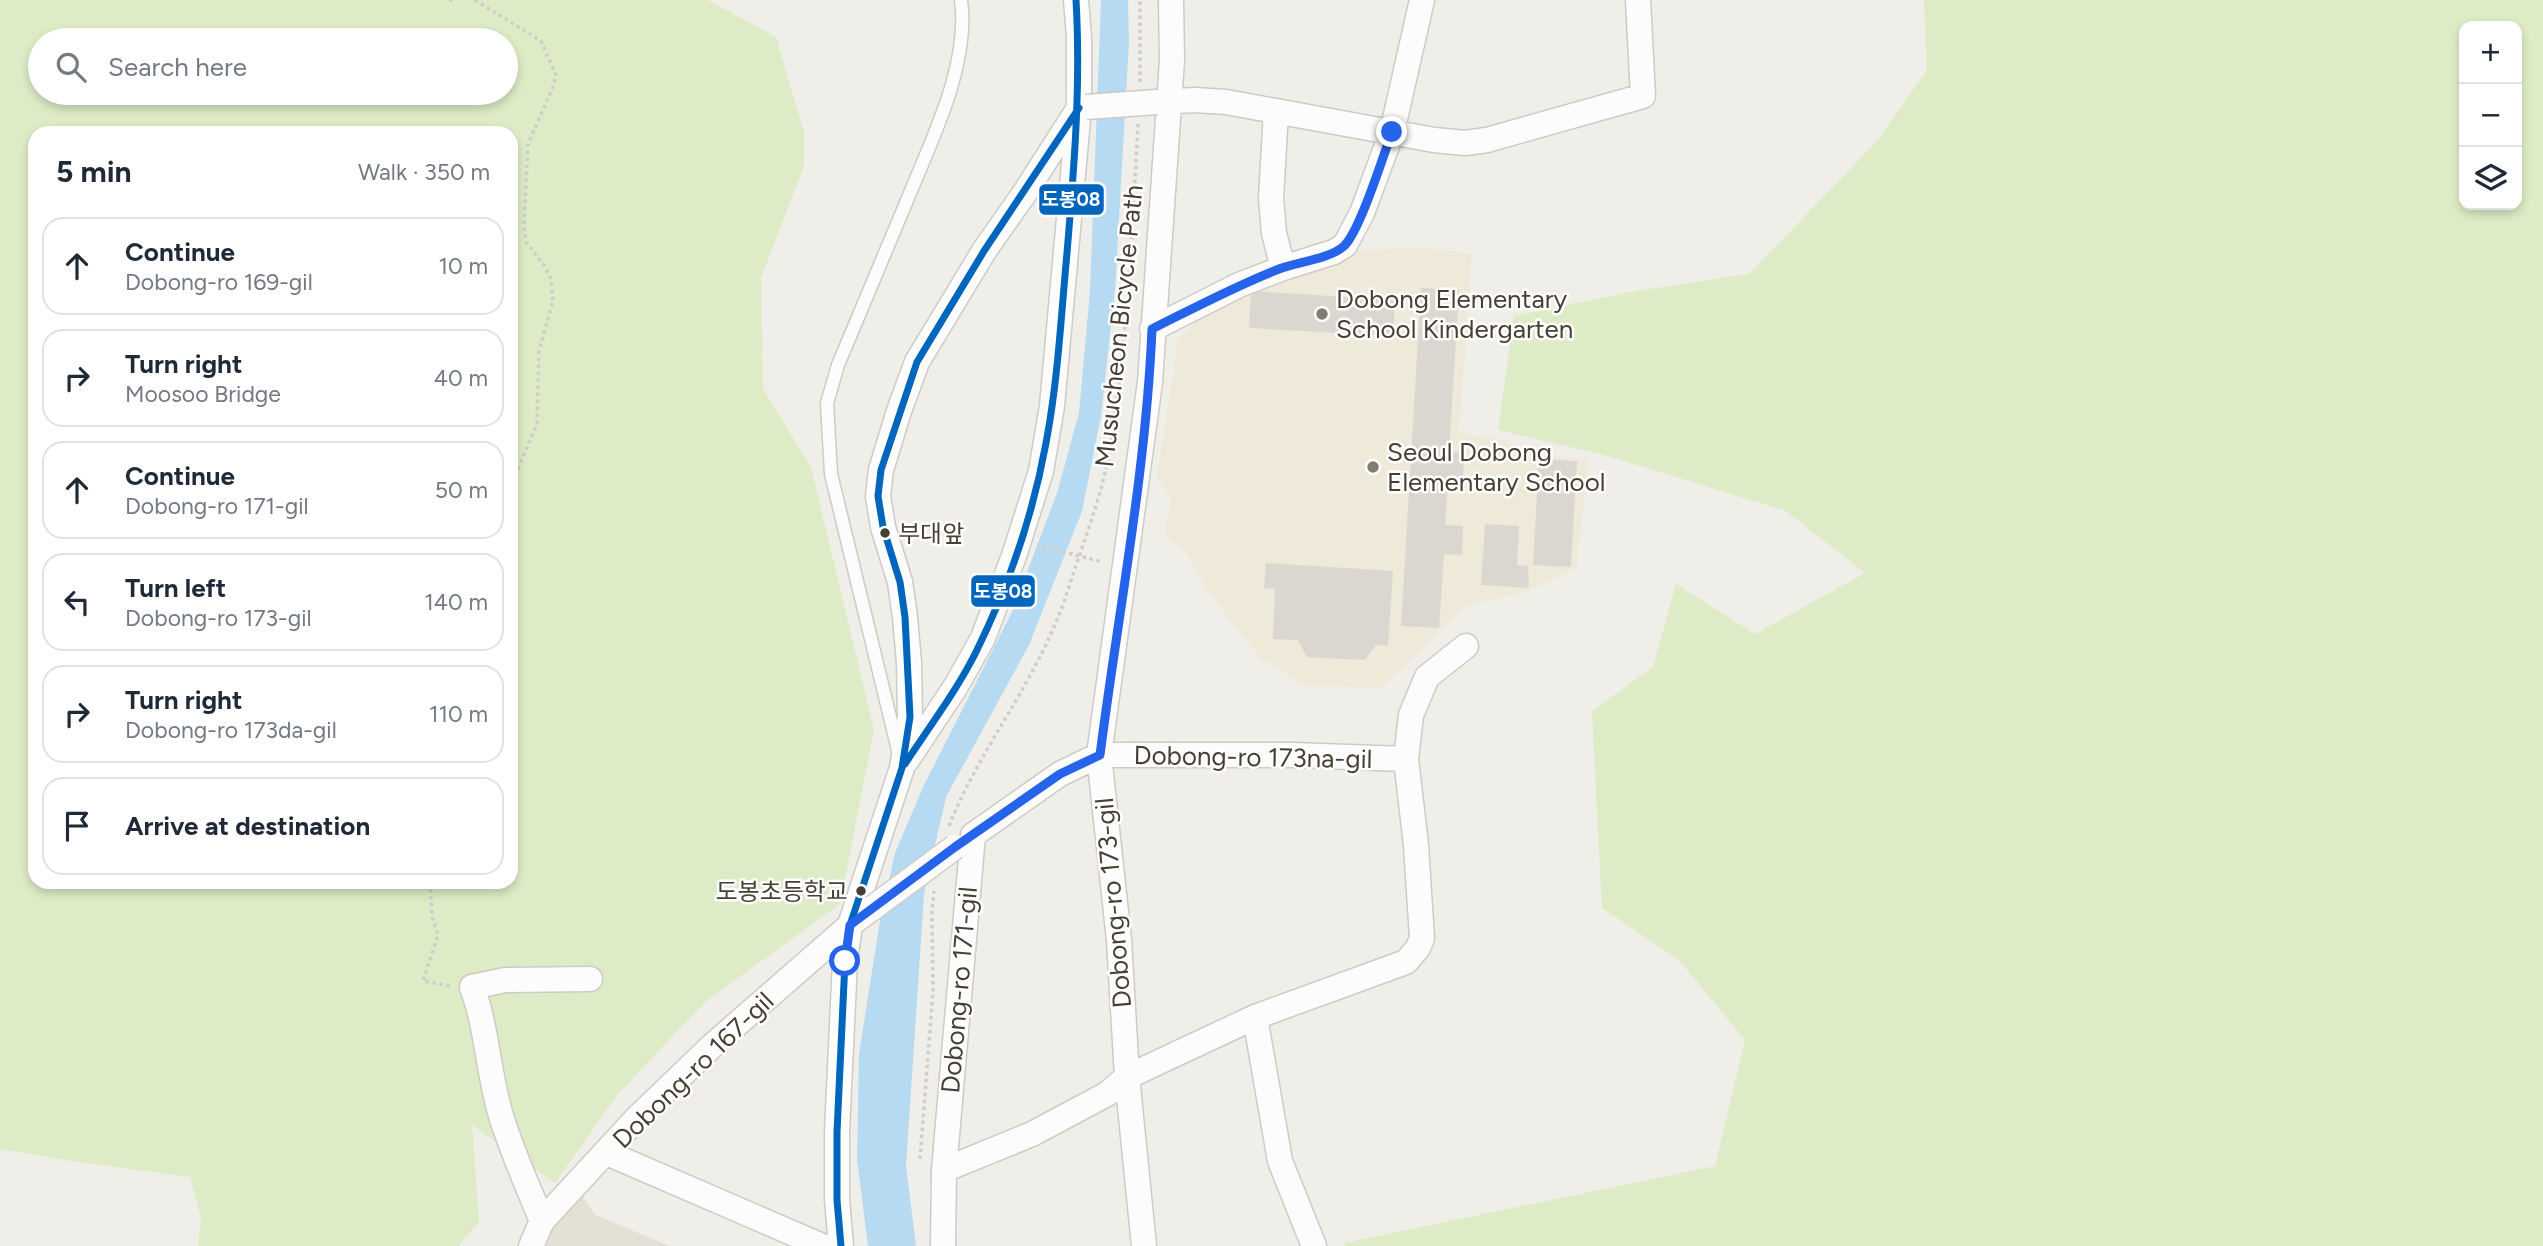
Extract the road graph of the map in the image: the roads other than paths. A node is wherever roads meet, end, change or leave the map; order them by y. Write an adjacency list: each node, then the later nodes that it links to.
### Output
1 (961, 0): 15 (lane)
2 (1076, 0): 7 (street)
3 (1171, 0): 6 (street, Dobong-ro 173-gil)
4 (1423, 0): 9 (street)
5 (1637, 0): 9 (street)
6 (1151, 102): 7 (street, bridge); 8 (street); 11 (street, Dobong-ro 173-gil)
7 (1082, 107): 15 (street); 15 (street)
8 (1276, 112): 9 (street); 10 (street)
9 (1392, 132): 10 (street)
10 (1283, 268): 11 (street)
11 (1152, 329): 13 (street, Dobong-ro 173-gil)
12 (1465, 646): 14 (street)
13 (1100, 755): 14 (street, Dobong-ro 173na-gil); 16 (street); 20 (street, Dobong-ro 173-gil)
14 (1406, 759): 19 (street)
15 (902, 768): 17 (street)
16 (958, 837): 17 (street, Dobong-ro 167-gil, bridge); 22 (street, Dobong-ro 171-gil)
17 (855, 921): 21 (street, Dobong-ro 167-gil); 26 (street)
18 (590, 978): 23 (street)
19 (1255, 1017): 20 (street); 29 (street)
20 (1127, 1077): 22 (street); 28 (street, Dobong-ro 173-gil)
21 (607, 1153): 23 (street, Dobong-ro 167-gil); 25 (street)
22 (944, 1170): 27 (street, Dobong-ro 171-gil)
23 (542, 1221): 24 (street, Dobong-ro 167-gil)
24 (531, 1246)
25 (822, 1246)
26 (841, 1246)
27 (943, 1246)
28 (1144, 1246)
29 (1314, 1246)

